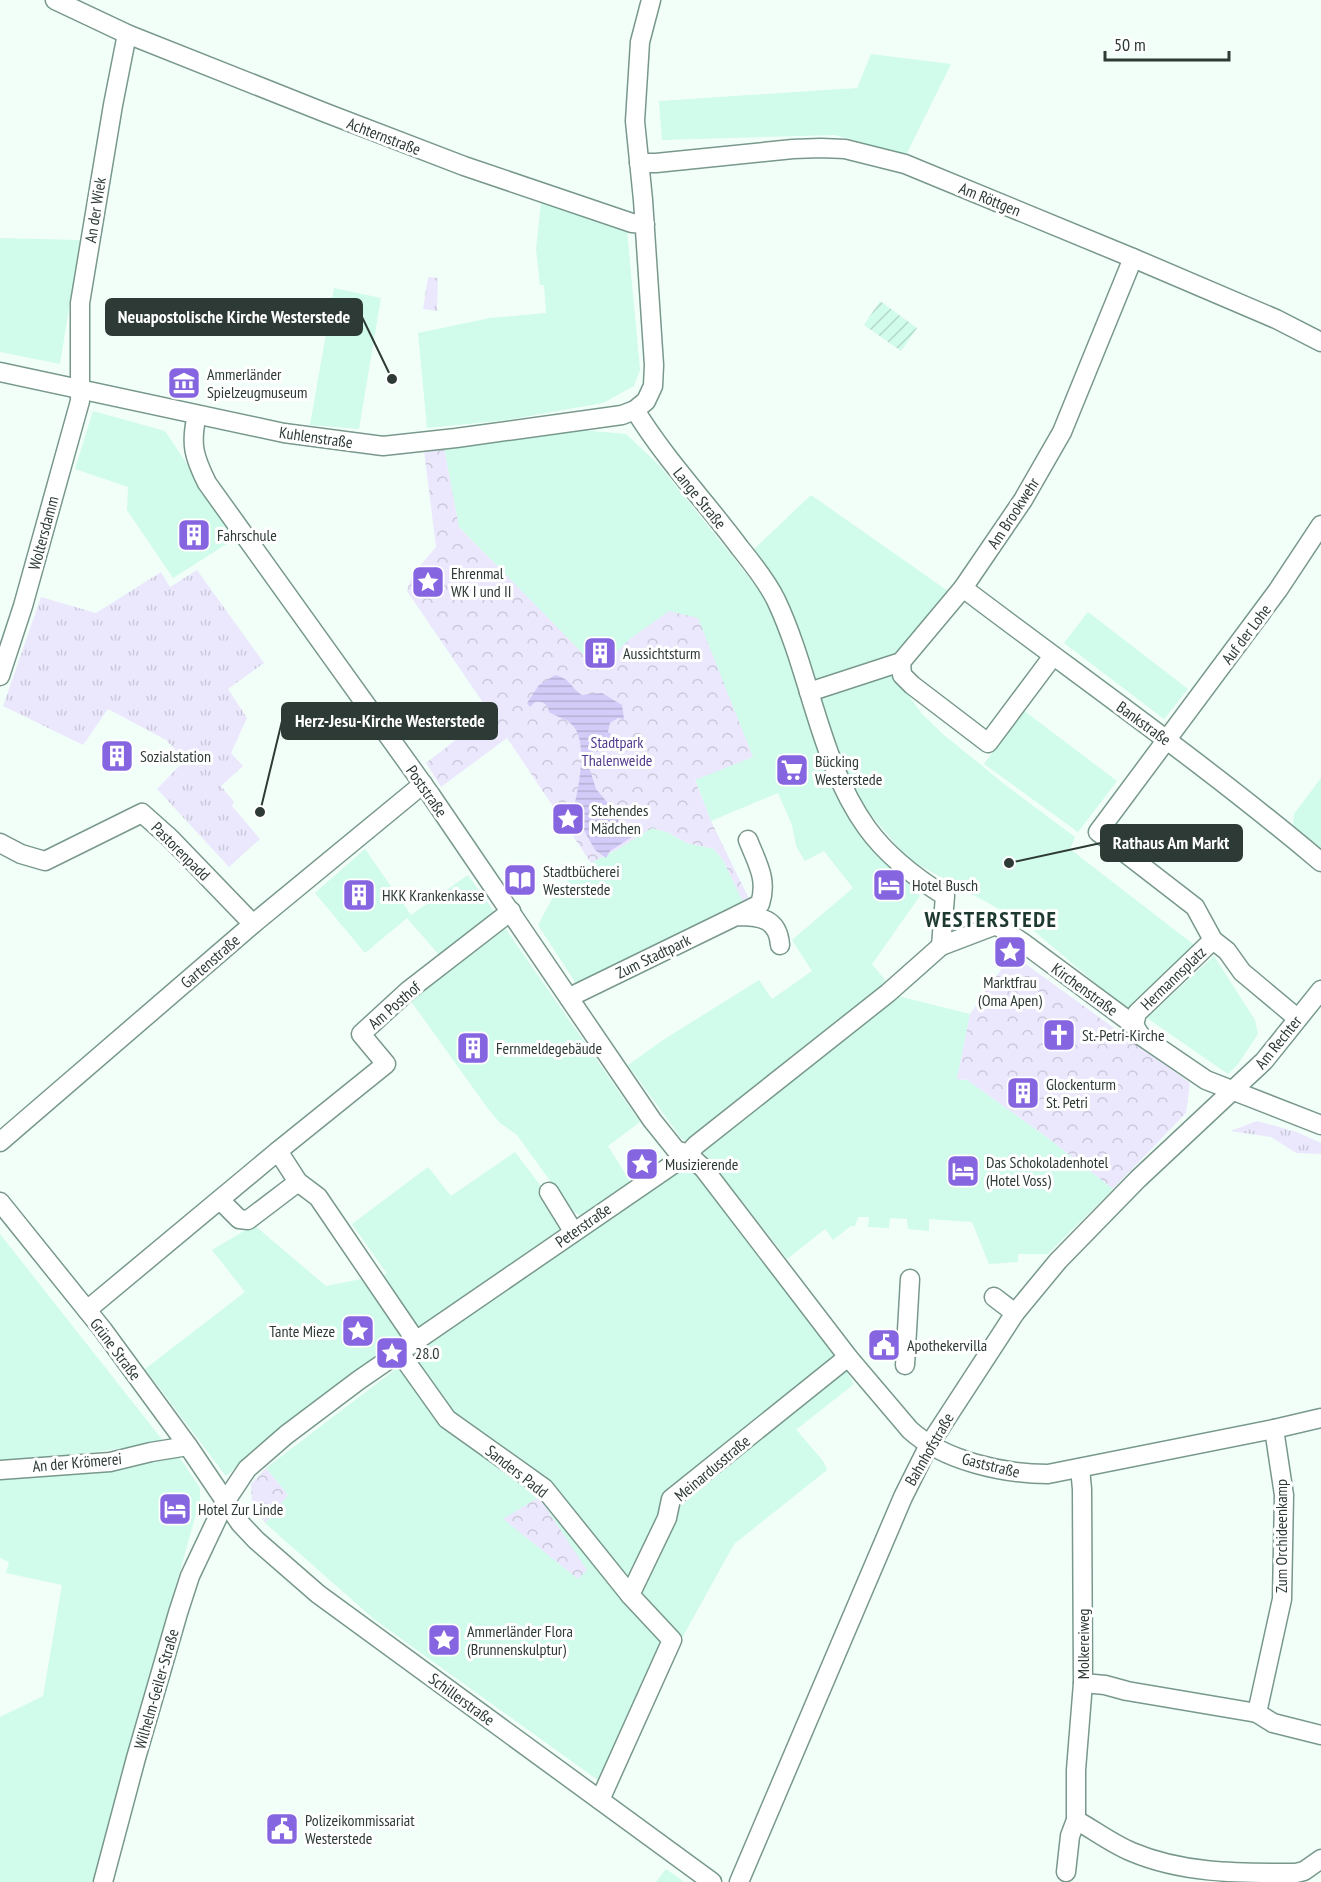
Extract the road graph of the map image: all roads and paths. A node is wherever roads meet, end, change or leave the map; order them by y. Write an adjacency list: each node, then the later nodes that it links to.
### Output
1 (55, 0): 3 (street, Achternstraße)
2 (651, 0): 4 (street)
3 (127, 34): 5 (street, Achternstraße); 9 (street, An der Wiek)
4 (639, 163): 5 (street); 6 (street, Am Röttgen)
5 (645, 224): 10 (street)
6 (1133, 258): 7 (street, Am Röttgen); 13 (street, Am Brookwehr)
7 (1321, 342)
8 (0, 372): 9 (street, Kuhlenstraße)
9 (81, 388): 11 (street, Kuhlenstraße); 16 (street, Woltersdamm)
10 (635, 411): 11 (street, Kuhlenstraße); 17 (street, Lange Straße)
11 (197, 415): 19 (street, Poststraße)
12 (1321, 525): 18 (street, Auf der Lohe)
13 (963, 588): 14 (street, Bankstraße); 15 (street, Am Brookwehr)
14 (1053, 656): 15 (street); 18 (street, Bankstraße)
15 (901, 662): 17 (street)
16 (0, 676)
17 (809, 692): 28 (street, Lange Straße)
18 (1167, 740): 22 (street, Bankstraße); 26 (street, Auf der Lohe)
19 (423, 784): 23 (street, Poststraße); 25 (street, Gartenstraße)
20 (748, 840): 24 (street, Zum Stadtpark)
21 (0, 843): 25 (street, Pastorenpadd)
22 (1321, 862)
23 (511, 911): 30 (street, Poststraße); 36 (street, Am Posthof)
24 (736, 916): 27 (street); 30 (street, Zum Stadtpark)
25 (253, 924): 35 (street, Gartenstraße)
26 (1213, 940): 31 (street, Hermannsplatz); 32 (street, Hermannsplatz)
27 (780, 945)
28 (941, 946): 32 (street, Kirchenstraße); 37 (street, Peterstraße)
29 (1321, 990): 31 (street, Am Rechter)
30 (570, 999): 37 (street, Poststraße)
31 (1297, 1018): 33 (street, Am Rechter)
32 (1134, 1025): 33 (street, Kirchenstraße)
33 (1233, 1091): 34 (street, Kirchenstraße); 46 (street, Bahnhofstraße)
34 (1321, 1125)
35 (0, 1142)
36 (278, 1151): 38 (street); 40 (street, Am Posthof)
37 (688, 1154): 42 (street, Peterstraße); 49 (street, Gaststraße)
38 (298, 1182): 40 (street); 47 (street)
39 (549, 1192): 42 (street)
40 (220, 1200): 45 (street, Am Posthof)
41 (0, 1202): 45 (street, Grüne Straße)
42 (573, 1231): 47 (street, Peterstraße)
43 (910, 1279): 50 (street)
44 (994, 1297): 46 (street)
45 (87, 1310): 54 (street, Grüne Straße)
46 (1015, 1313): 53 (street, Bahnhofstraße)
47 (416, 1341): 48 (street, Peterstraße)
48 (400, 1353): 57 (street, Peterstraße); 58 (street, Sanders Padd)
49 (848, 1358): 53 (street, Gaststraße); 58 (street, Meinardusstraße)
50 (905, 1365)
51 (1321, 1418): 52 (street, Gaststraße)
52 (1274, 1429): 55 (street, Gaststraße); 60 (street, Zum Orchideenkamp)
53 (929, 1445): 55 (street, Gaststraße); 69 (street, Bahnhofstraße)
54 (188, 1446): 56 (street, An der Krömerei); 57 (street, Grüne Straße)
55 (1080, 1468): 59 (street, Molkereiweg)
56 (0, 1470)
57 (225, 1502): 62 (street, Schillerstraße); 67 (street, Wilhelm-Geiler-Straße)
58 (630, 1595): 62 (street)
59 (1083, 1683): 60 (street); 63 (street, Molkereiweg)
60 (1257, 1713): 61 (street)
61 (1321, 1735)
62 (600, 1800): 68 (street, Schillerstraße)
63 (1076, 1820): 65 (street, Molkereiweg); 66 (street)
64 (1321, 1859): 66 (street)
65 (1066, 1872)
66 (1295, 1878)
67 (103, 1882)
68 (712, 1882)
69 (739, 1882)

